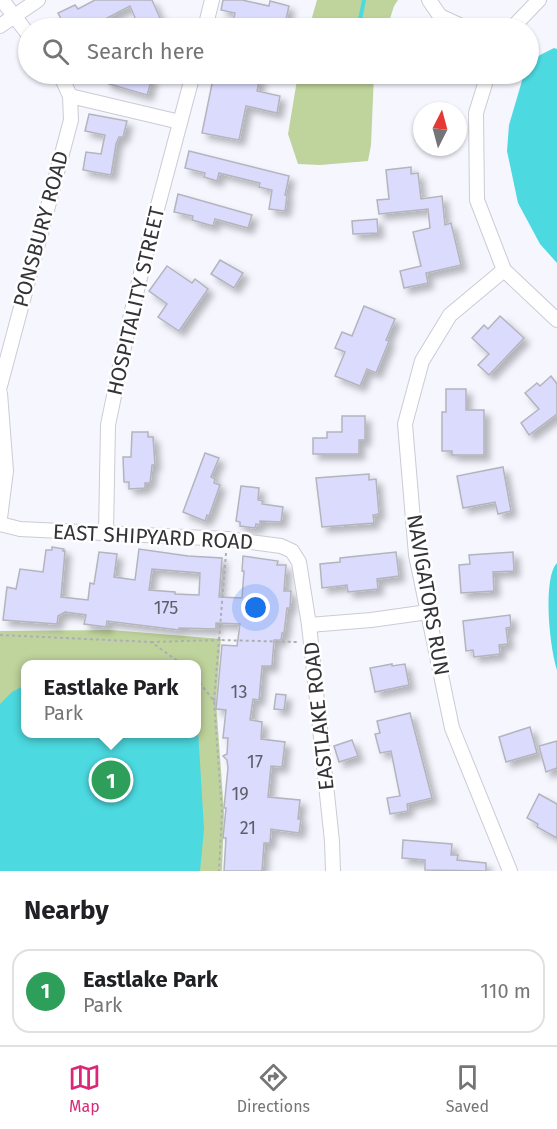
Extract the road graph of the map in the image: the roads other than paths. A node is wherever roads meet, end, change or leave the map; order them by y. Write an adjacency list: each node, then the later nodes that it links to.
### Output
1 (2, 0): 6 (street)
2 (38, 0): 6 (street)
3 (212, 0): 7 (street)
4 (429, 0): 8 (street)
5 (538, 0): 9 (street)
6 (15, 16): 10 (street); 11 (street)
7 (208, 18)
8 (444, 18)
9 (521, 18)
10 (18, 20)
11 (0, 26)
12 (65, 84): 15 (street, PONSBURY ROAD)
13 (190, 84): 16 (street, HOSPITALITY STREET)
14 (485, 84): 17 (street)
15 (70, 96): 16 (street); 19 (street, PONSBURY ROAD)
16 (180, 122): 24 (street, HOSPITALITY STREET)
17 (504, 270): 18 (street); 26 (street, NAVIGATORS RUN)
18 (557, 320)
19 (0, 386)
20 (0, 393): 21 (street)
21 (2, 429): 22 (street)
22 (0, 518)
23 (0, 524): 24 (street, EAST SHIPYARD ROAD)
24 (106, 532): 25 (street, EAST SHIPYARD ROAD)
25 (299, 562): 27 (street, EASTLAKE ROAD)
26 (428, 612): 27 (street); 29 (street, NAVIGATORS RUN)
27 (309, 625): 28 (street, EASTLAKE ROAD)
28 (333, 871)
29 (510, 871)

